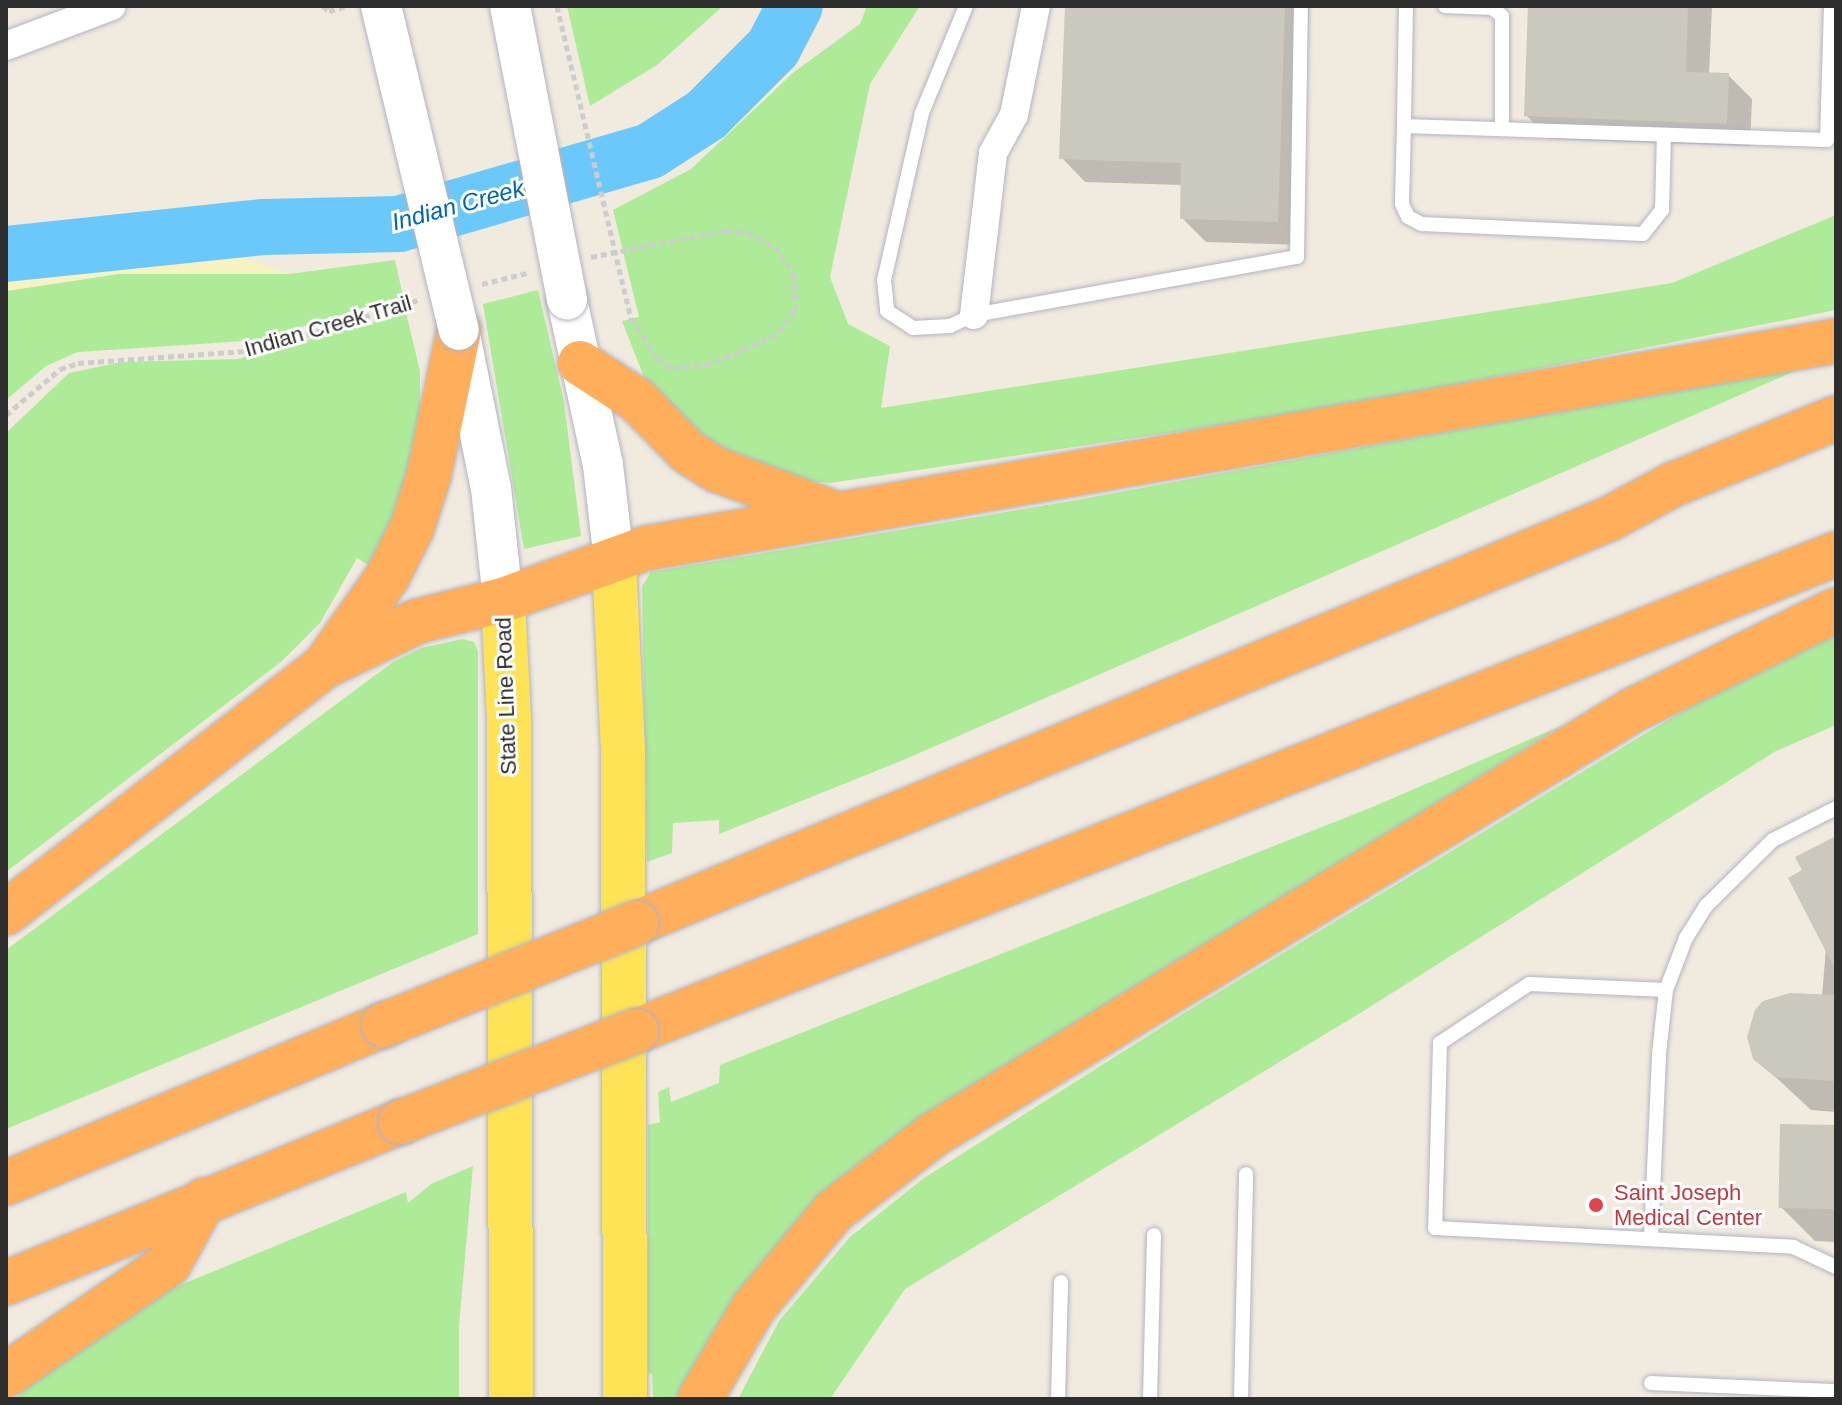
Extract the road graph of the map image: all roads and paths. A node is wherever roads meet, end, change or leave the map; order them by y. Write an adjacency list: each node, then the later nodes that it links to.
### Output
1 (112, 6): 13 (street)
2 (323, 6): 3 (path)
3 (346, 6)
4 (381, 6): 22 (main road, State Line Road, bridge)
5 (510, 6): 24 (main road, bridge)
6 (557, 6): 17 (path, bridge)
7 (966, 6): 21 (lane)
8 (1036, 6): 21 (street)
9 (1301, 6): 21 (lane)
10 (1406, 6): 14 (lane)
11 (1445, 6): 15 (lane)
12 (1831, 6): 16 (lane)
13 (6, 46)
14 (1404, 126): 15 (lane); 16 (lane)
15 (1502, 129): 16 (lane)
16 (1664, 135)
17 (581, 260)
18 (535, 271): 19 (path)
19 (473, 286)
20 (427, 298): 25 (path, Indian Creek Trail)
21 (974, 315)
22 (459, 330): 30 (main road, State Line Road); 32 (highway)
23 (1836, 341): 27 (highway)
24 (580, 363): 27 (highway); 29 (main road)
25 (6, 415)
26 (1836, 418): 37 (highway, bridge)
27 (840, 516): 29 (highway)
28 (1836, 554): 38 (highway, bridge)
29 (614, 560): 30 (highway); 48 (main road)
30 (503, 600): 32 (highway); 47 (main road, State Line Road)
31 (1836, 610): 49 (highway)
32 (325, 666): 34 (highway)
33 (1836, 808): 35 (lane)
34 (6, 913)
35 (1666, 990): 40 (lane); 40 (lane)
36 (1246, 1174): 52 (lane)
37 (6, 1183)
38 (204, 1200): 43 (highway); 44 (highway)
39 (1154, 1235): 51 (lane)
40 (1651, 1239): 41 (lane)
41 (1836, 1267)
42 (1061, 1282): 50 (lane)
43 (6, 1283)
44 (6, 1375)
45 (1651, 1383): 46 (lane)
46 (1836, 1391)
47 (511, 1399)
48 (625, 1399)
49 (700, 1399)
50 (1058, 1399)
51 (1150, 1399)
52 (1241, 1399)

